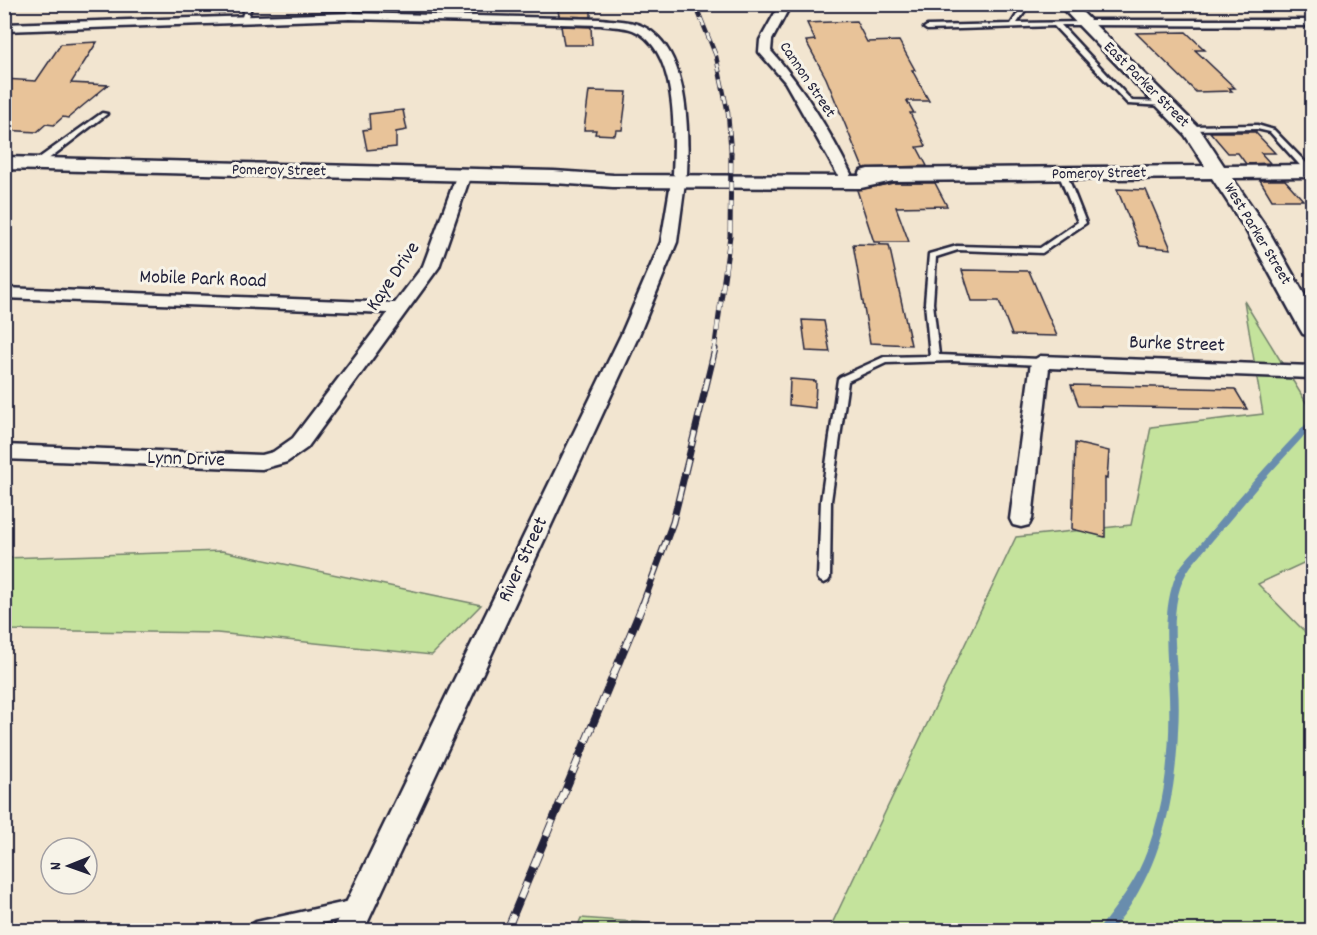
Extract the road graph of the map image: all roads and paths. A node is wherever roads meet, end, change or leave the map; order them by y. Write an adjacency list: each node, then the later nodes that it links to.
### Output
1 (249, 4): 6 (lane)
2 (786, 4): 21 (street, Cannon Street)
3 (1022, 4): 10 (lane)
4 (1065, 4): 7 (street, East Parker Street)
5 (351, 10): 6 (street, River Street); 24 (street, River Street)
6 (244, 20): 11 (street, River Street)
7 (1083, 23): 8 (street); 9 (lane); 13 (street, East Parker Street)
8 (1312, 23)
9 (1056, 24): 10 (lane); 13 (lane)
10 (1013, 25): 12 (lane)
11 (4, 28)
12 (927, 28)
13 (1166, 105): 15 (street, East Parker Street)
14 (104, 114): 17 (lane)
15 (1189, 128): 18 (lane); 19 (street, East Parker Street)
16 (4, 163): 17 (street, Pomeroy Street)
17 (34, 165): 20 (street, Pomeroy Street)
18 (1311, 171): 19 (street, Pomeroy Street)
19 (1219, 172): 22 (street, Pomeroy Street); 27 (street, West Parker Street)
20 (464, 174): 24 (street, Pomeroy Street); 26 (street, Kaye Drive)
21 (844, 174): 23 (street, Pomeroy Street); 24 (street, Pomeroy Street)
22 (1063, 175): 23 (street, Pomeroy Street); 28 (lane)
23 (886, 177): 24 (street, Pomeroy Street)
24 (679, 178): 35 (street, River Street)
25 (4, 293): 26 (street, Mobile Park Road)
26 (399, 308): 31 (street, Kaye Drive)
27 (1312, 328)
28 (935, 358): 29 (lane); 34 (lane)
29 (1040, 362): 30 (street, Burke Street); 33 (street)
30 (1312, 372)
31 (337, 393): 32 (street, Lynn Drive)
32 (4, 452)
33 (1022, 519)
34 (824, 578)
35 (358, 907): 36 (lane); 37 (street, River Street)
36 (256, 930)
37 (348, 930)

